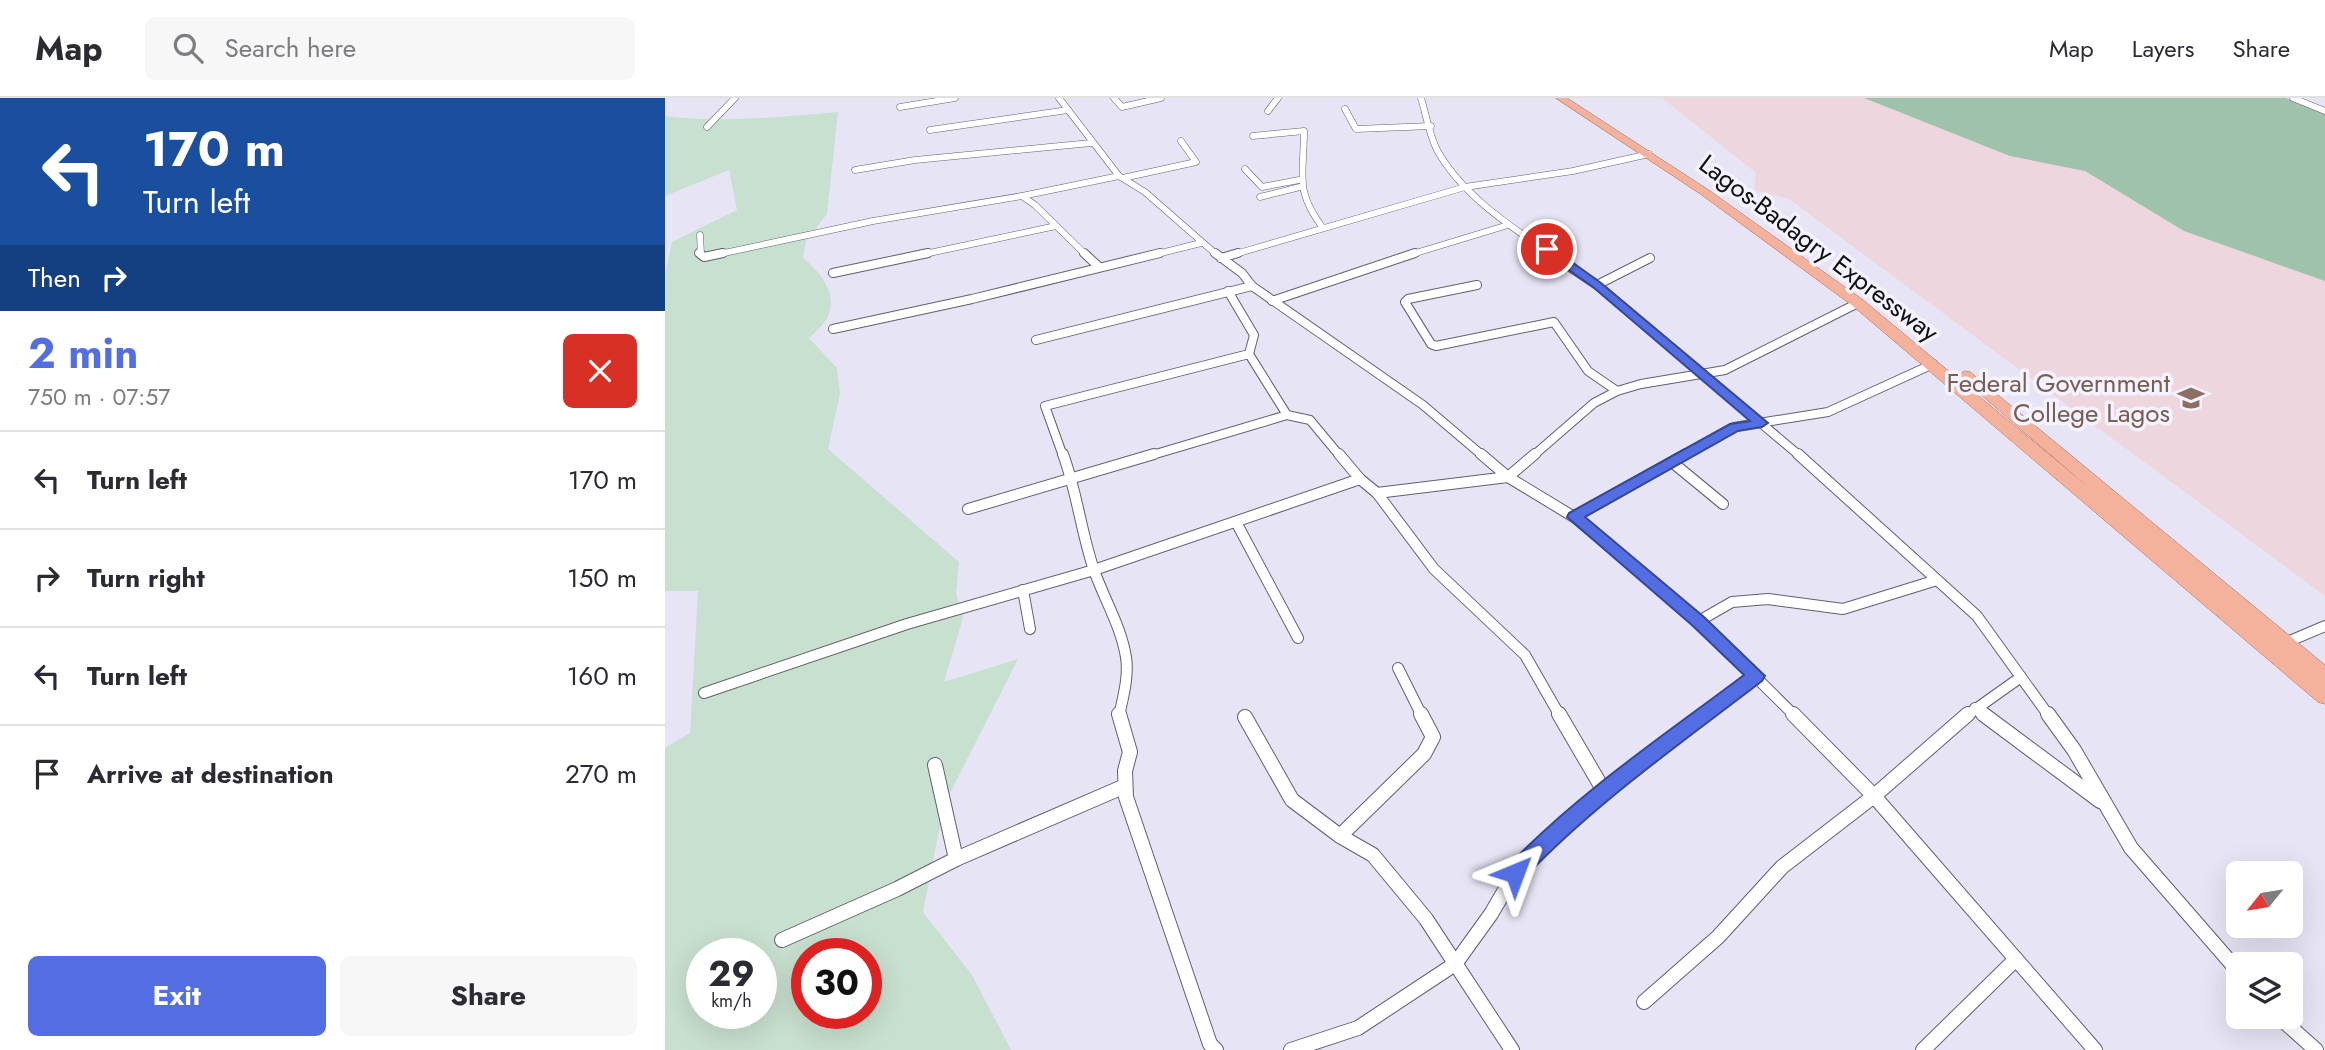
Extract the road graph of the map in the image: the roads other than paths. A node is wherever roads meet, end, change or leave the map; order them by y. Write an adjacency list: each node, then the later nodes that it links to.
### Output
1 (735, 98): 17 (street)
2 (955, 98): 11 (street)
3 (1059, 98): 13 (street)
4 (1114, 98): 5 (street)
5 (1161, 98)
6 (1278, 98): 14 (street)
7 (1421, 98): 16 (street)
8 (1561, 98): 22 (highway, Lagos-Badagry Expressway)
9 (1574, 98): 69 (highway, Lagos-Badagry Expressway)
10 (2293, 98): 15 (street)
11 (900, 107)
12 (1345, 109): 16 (street)
13 (1067, 110): 18 (street); 21 (street)
14 (1269, 111)
15 (2325, 111)
16 (1431, 125): 27 (street)
17 (707, 127)
18 (930, 130)
19 (1253, 136): 26 (street)
20 (1181, 141): 25 (street)
21 (1091, 143): 24 (street); 25 (street)
22 (1649, 154): 27 (street); 44 (highway, Lagos-Badagry Expressway)
23 (1245, 169): 26 (street)
24 (855, 170)
25 (1121, 177): 28 (street); 34 (street)
26 (1300, 183): 29 (street); 32 (street)
27 (1465, 187): 30 (street); 32 (street)
28 (1022, 196): 31 (street); 33 (street)
29 (1260, 197)
30 (1508, 225): 40 (street); 43 (street)
31 (1056, 226): 37 (street); 38 (street)
32 (1323, 228): 35 (street)
33 (700, 235)
34 (1201, 243): 35 (street); 37 (street)
35 (1221, 258): 41 (street)
36 (1650, 258): 40 (street)
37 (1098, 266): 45 (street)
38 (833, 274)
39 (1477, 285): 50 (street)
40 (1597, 285): 49 (street)
41 (1252, 286): 42 (street); 43 (street)
42 (1228, 291): 46 (street); 47 (street)
43 (1272, 301): 54 (street)
44 (1858, 303): 48 (highway, Lagos-Badagry Expressway); 49 (street)
45 (833, 329)
46 (1036, 340)
47 (1249, 354): 51 (street); 55 (street)
48 (1933, 364): 52 (street); 75 (highway, Lagos-Badagry Expressway)
49 (1705, 375): 50 (street); 52 (street)
50 (1617, 391): 54 (street)
51 (1287, 415): 55 (street); 56 (street)
52 (1762, 423): 53 (street); 63 (street)
53 (1672, 462): 58 (street); 60 (street)
54 (1508, 477): 57 (street); 60 (street)
55 (1072, 479): 59 (street); 62 (street)
56 (1360, 479): 57 (street); 61 (street)
57 (1377, 493): 80 (street)
58 (1723, 504)
59 (968, 509)
60 (1574, 517): 65 (street)
61 (1236, 522): 62 (street); 68 (street)
62 (1094, 570): 64 (street); 79 (street)
63 (1937, 580): 65 (street); 73 (street)
64 (1023, 590): 67 (street); 74 (street)
65 (1699, 621): 71 (street)
66 (2325, 626): 69 (street)
67 (1030, 629)
68 (1298, 638)
69 (2285, 643): 72 (highway, Lagos-Badagry Expressway)
70 (1398, 668): 83 (street)
71 (1756, 676): 80 (street); 81 (street)
72 (2325, 676)
73 (2021, 677): 76 (street); 82 (street)
74 (704, 693)
75 (2325, 696)
76 (1975, 708): 81 (street); 82 (street)
77 (1244, 717): 83 (street)
78 (935, 765): 84 (street)
79 (1125, 786): 84 (street); 91 (street)
80 (1604, 790): 88 (street)
81 (1874, 796): 87 (street); 89 (street)
82 (2103, 802): 86 (street)
83 (1340, 836): 88 (street)
84 (956, 859): 85 (street)
85 (782, 940)
86 (2226, 957)
87 (2016, 959): 94 (street); 95 (street)
88 (1455, 964): 92 (street); 93 (street)
89 (1644, 1002)
90 (2292, 1029): 96 (street)
91 (1216, 1050)
92 (1291, 1050)
93 (1512, 1050)
94 (1923, 1050)
95 (2095, 1050)
96 (2316, 1050)

